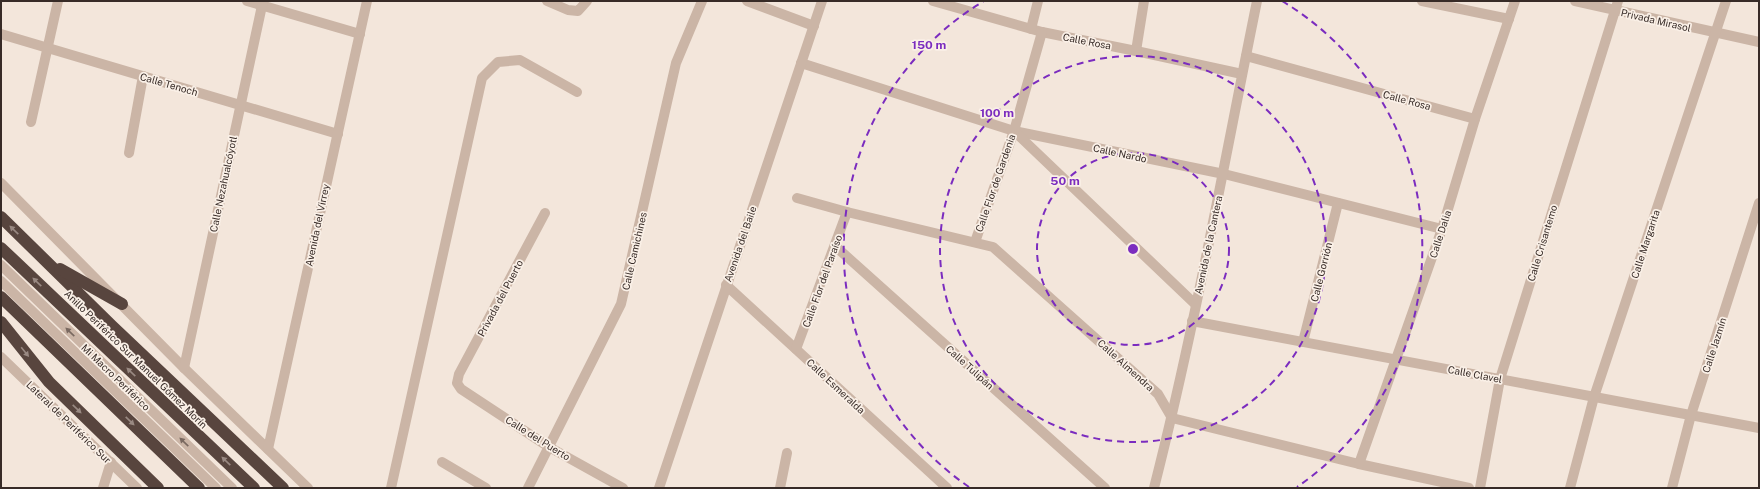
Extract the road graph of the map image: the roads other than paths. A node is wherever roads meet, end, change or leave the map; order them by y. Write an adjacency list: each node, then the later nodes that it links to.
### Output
1 (58, 1): 27 (street)
2 (247, 1): 17 (street)
3 (367, 1): 25 (street, Avenida del Virrey)
4 (547, 1): 5 (street)
5 (587, 1)
6 (702, 1): 72 (street, Calle Camichines)
7 (747, 1): 20 (street)
8 (822, 1): 20 (street, Avenida del Baile)
9 (933, 1): 21 (street, Calle Rosa)
10 (1038, 1): 21 (street)
11 (1144, 1): 28 (street)
12 (1258, 1): 29 (street, Avenida de la Cantera)
13 (1422, 1): 19 (street)
14 (1515, 1): 19 (street, Calle Dalia)
15 (1575, 1): 18 (street, Privada Mirasol)
16 (1726, 1): 23 (street, Calle Margarita)
17 (262, 3): 25 (street); 34 (street, Calle Nezahualcóyotl)
18 (1616, 6): 23 (street, Privada Mirasol); 66 (street, Calle Crisantemo)
19 (1509, 19): 35 (street, Calle Dalia)
20 (814, 26): 30 (street, Avenida del Baile)
21 (1031, 29): 22 (street, Calle Rosa)
22 (1042, 32): 28 (street, Calle Rosa); 37 (street, Calle Flor de Gardenia)
23 (1714, 32): 26 (street, Privada Mirasol); 68 (street, Calle Margarita)
24 (1, 34): 27 (street, Calle Tenoch)
25 (360, 34): 38 (street, Avenida del Virrey)
26 (1759, 42)
27 (48, 48): 32 (street, Calle Tenoch); 36 (street)
28 (1136, 51): 31 (street, Calle Rosa)
29 (1246, 56): 31 (street, Avenida de la Cantera); 35 (street, Calle Rosa)
30 (801, 63): 37 (street, Calle Nardo); 55 (street, Avenida del Baile)
31 (1242, 74): 40 (street, Avenida de la Cantera)
32 (144, 76): 34 (street, Calle Tenoch); 39 (street)
33 (577, 92): 87 (street)
34 (240, 104): 38 (street, Calle Tenoch); 65 (street, Calle Nezahualcóyotl)
35 (1475, 119): 48 (street, Calle Dalia)
36 (31, 122)
37 (1014, 131): 40 (street, Calle Nardo); 49 (street, Calle Flor de Gardenia); 58 (street)
38 (338, 134): 73 (street, Avenida del Virrey)
39 (129, 153)
40 (1224, 174): 43 (street, Calle Nardo); 58 (street, Avenida de la Cantera)
41 (1, 183): 57 (street)
42 (797, 198): 45 (street, Calle Almendra)
43 (1338, 203): 48 (street, Calle Nardo); 61 (street, Calle Gorrión)
44 (1759, 203): 69 (street, Calle Jazmín)
45 (847, 212): 49 (street, Calle Almendra); 50 (street, Calle Flor del Paraíso)
46 (545, 213): 67 (street, Privada del Puerto)
47 (1, 217): 52 (highway, one-way to 47)
48 (1442, 229): 64 (street, Calle Dalia)
49 (975, 242): 70 (street, Calle Almendra)
50 (835, 246): 62 (street, Calle Flor del Paraíso); 94 (street, Calle Tulipán)
51 (1, 248): 84 (highway, Anillo Periférico Sur Manuel Gómez Morín, one-way to 51)
52 (45, 260): 57 (highway); 85 (highway)
53 (1, 265): 83 (street, Mi Macro Periférico, one-way to 53)
54 (1, 281): 82 (street, Mi Macro Periférico)
55 (726, 285): 62 (street, Calle Esmeralda); 91 (street, Avenida del Baile)
56 (1, 297): 81 (highway, one-way to 81)
57 (122, 304): 65 (street)
58 (1195, 304): 59 (street, Avenida de la Cantera)
59 (1192, 321): 61 (street, Calle Clavel); 70 (street, Avenida de la Cantera)
60 (1, 322): 80 (highway, one-way to 80)
61 (1303, 342): 64 (street, Calle Clavel)
62 (796, 349): 93 (street, Calle Esmeralda)
63 (1, 357): 75 (street, Lateral de Periférico Sur)
64 (1396, 360): 66 (street, Calle Clavel); 77 (street, Calle Dalia)
65 (184, 368): 73 (street)
66 (1500, 379): 68 (street, Calle Clavel); 97 (street, Calle Crisantemo)
67 (457, 383): 72 (street, Calle del Puerto)
68 (1594, 397): 69 (street, Calle Clavel); 98 (street, Calle Margarita)
69 (1691, 415): 71 (street, Calle Clavel); 99 (street, Calle Jazmín)
70 (1172, 418): 77 (street); 95 (street, Avenida de la Cantera)
71 (1759, 428)
72 (549, 447): 89 (street, Calle Camichines); 90 (street, Calle del Puerto)
73 (268, 449): 86 (street)
74 (787, 453): 92 (street)
75 (111, 462): 78 (street); 79 (street, Lateral de Periférico Sur)
76 (442, 462): 88 (street)
77 (1359, 464): 96 (street)
78 (103, 488)
79 (137, 488)
80 (158, 488)
81 (199, 488)
82 (216, 488)
83 (232, 488)
84 (254, 488)
85 (283, 488)
86 (308, 488)
87 (391, 488)
88 (486, 488)
89 (528, 488)
90 (623, 488)
91 (659, 488)
92 (780, 488)
93 (947, 488)
94 (1105, 488)
95 (1154, 488)
96 (1470, 488)
97 (1480, 488)
98 (1570, 488)
99 (1672, 488)

